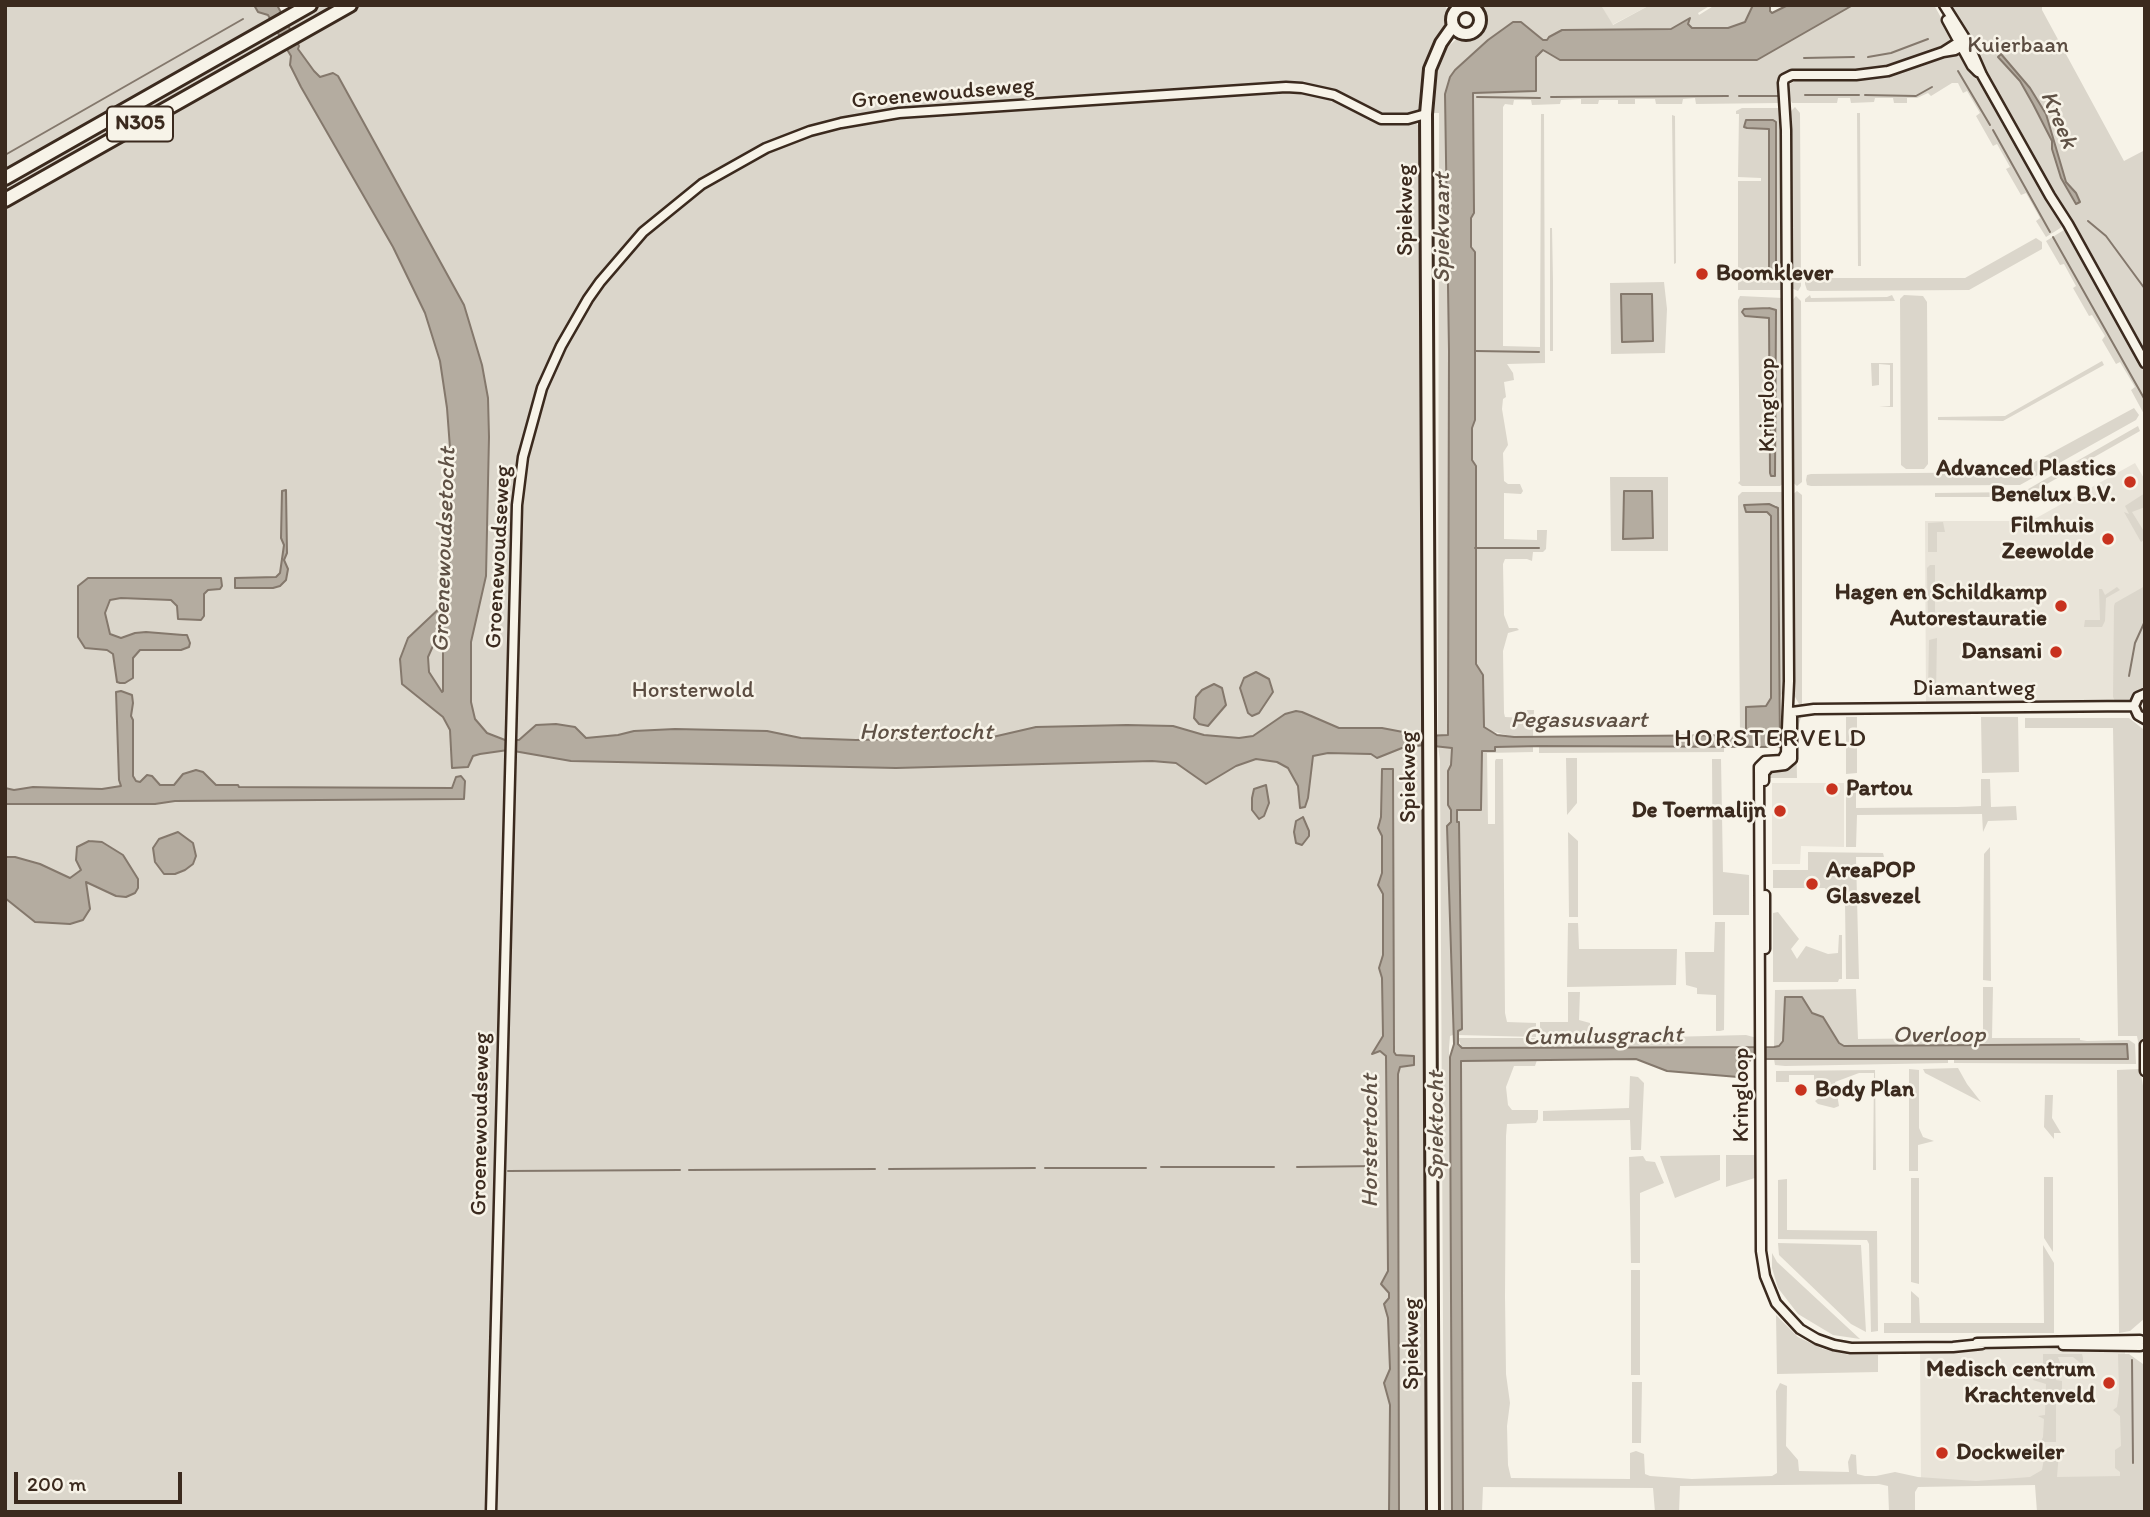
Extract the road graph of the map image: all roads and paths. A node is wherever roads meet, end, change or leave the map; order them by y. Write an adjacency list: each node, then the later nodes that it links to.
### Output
1 (310, 5): 9 (highway, N305)
2 (350, 5): 10 (highway, N305)
3 (1942, 5): 7 (street)
4 (1454, 8): 5 (main road); 6 (main road)
5 (1477, 8): 6 (main road, Spiekweg)
6 (1456, 29): 8 (main road, Spiekweg)
7 (1963, 44): 11 (street); 14 (street, Kringloop)
8 (1426, 119): 19 (main road, Spiekweg); 20 (street, Groenewoudseweg)
9 (5, 178)
10 (5, 200)
11 (2145, 363)
12 (2145, 694): 13 (street)
13 (2134, 706): 14 (street, Diamantweg); 15 (street)
14 (1790, 709): 18 (street, Kringloop)
15 (2145, 719)
16 (2145, 1045): 17 (street)
17 (2145, 1071)
18 (2142, 1343)
19 (1434, 1508)
20 (491, 1512)

